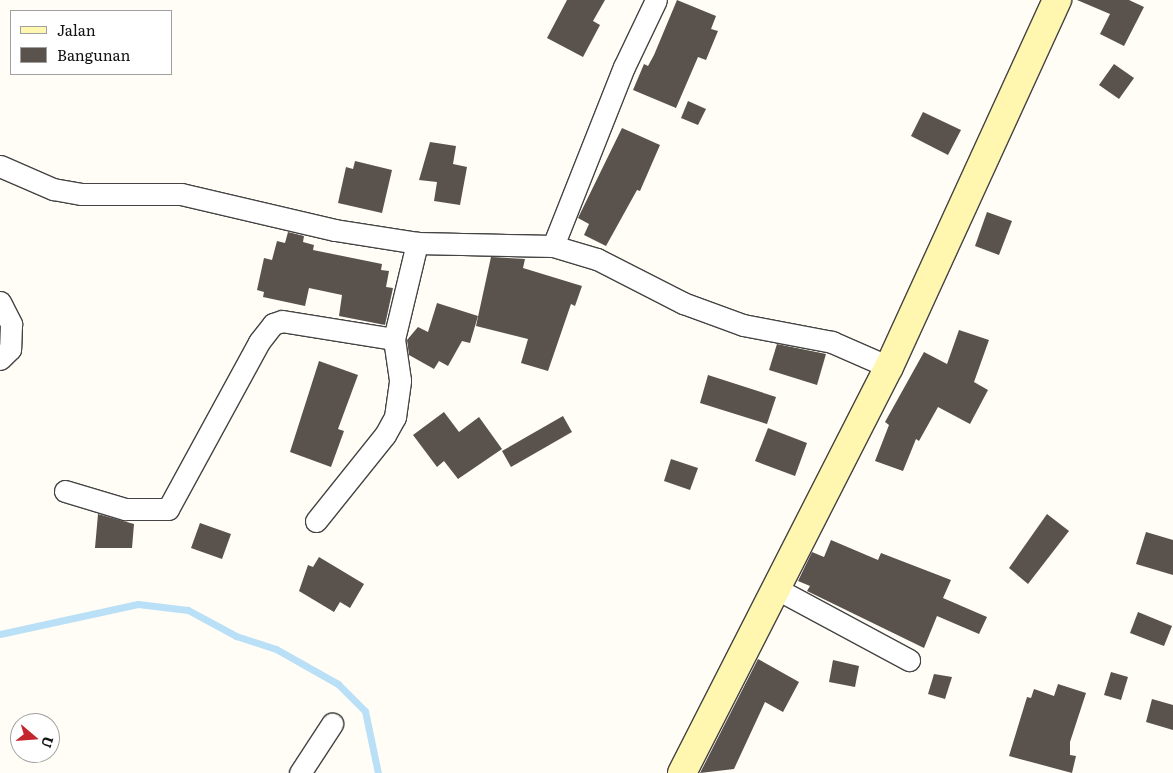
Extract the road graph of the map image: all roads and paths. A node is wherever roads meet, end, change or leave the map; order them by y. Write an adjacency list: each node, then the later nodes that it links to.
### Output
1 (656, 0): 5 (street)
2 (1057, 0): 9 (street)
3 (0, 166): 4 (street)
4 (417, 243): 5 (street); 7 (street)
5 (553, 246): 9 (street)
6 (0, 302): 8 (street)
7 (394, 339): 10 (street); 11 (street)
8 (0, 359)
9 (889, 367): 12 (street)
10 (65, 491)
11 (316, 520)
12 (777, 588): 13 (street); 16 (street)
13 (910, 660)
14 (332, 724): 15 (street)
15 (300, 773)
16 (682, 773)

